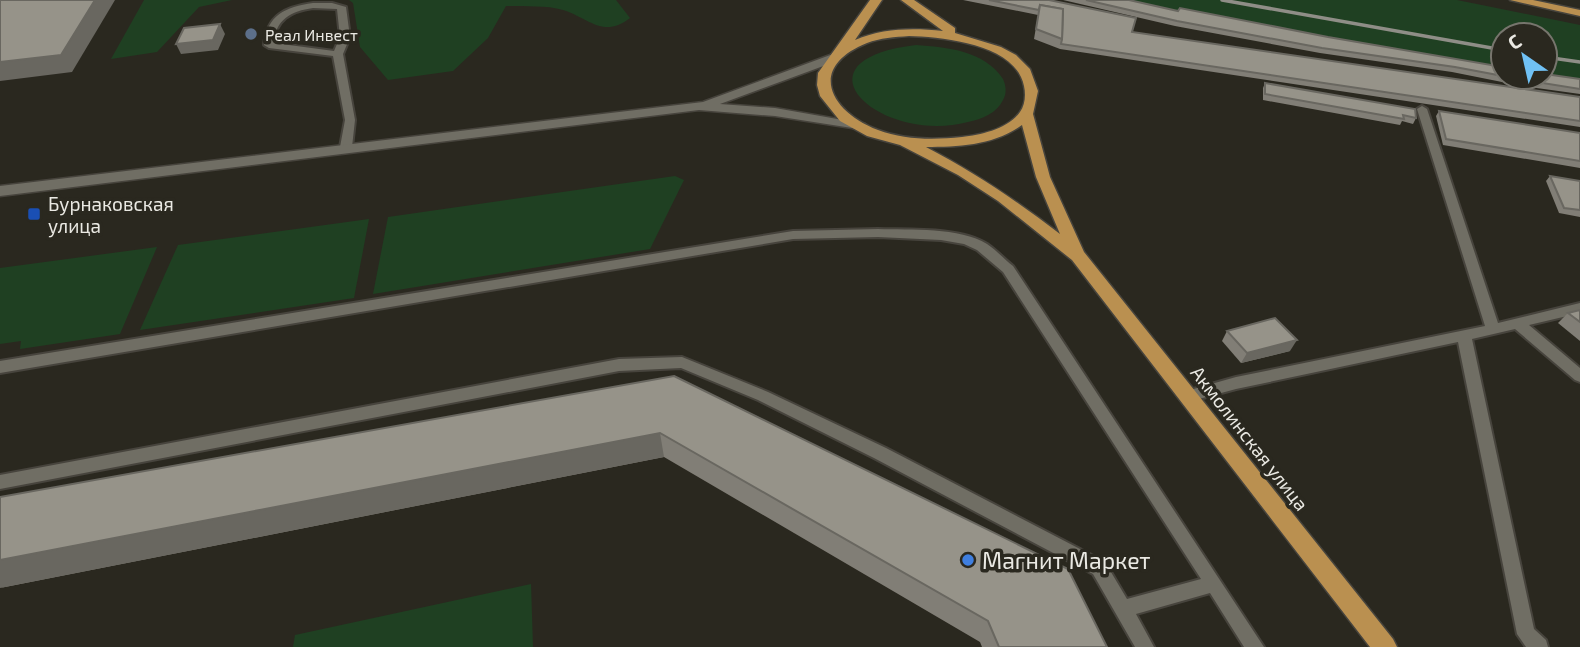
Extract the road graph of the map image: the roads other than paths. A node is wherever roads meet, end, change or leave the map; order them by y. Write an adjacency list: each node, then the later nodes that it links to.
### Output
1 (876, 0): 7 (main road)
2 (907, 0): 5 (main road)
3 (1516, 0): 4 (main road)
4 (1580, 13)
5 (964, 38): 7 (main road); 10 (main road)
6 (338, 54): 6 (lane); 13 (lane)
7 (836, 55): 8 (main road); 11 (main road)
8 (699, 106): 11 (main road); 13 (main road)
9 (1422, 109): 18 (lane)
10 (1026, 113): 12 (main road); 15 (main road)
11 (860, 127): 12 (main road)
12 (904, 141): 15 (main road)
13 (346, 147): 14 (main road)
14 (0, 191)
15 (1078, 257): 22 (main road, Акмолинская улица)
16 (1580, 308): 17 (lane)
17 (1517, 323): 18 (lane); 21 (lane)
18 (1493, 329): 19 (lane)
19 (1464, 336): 22 (lane); 29 (lane)
20 (0, 367): 24 (lane)
21 (1580, 376)
22 (1188, 396): 28 (main road, Акмолинская улица)
23 (0, 482): 25 (lane)
24 (1214, 584): 25 (lane); 27 (lane)
25 (1124, 608): 26 (lane)
26 (1145, 647)
27 (1255, 647)
28 (1385, 647)
29 (1539, 647)

